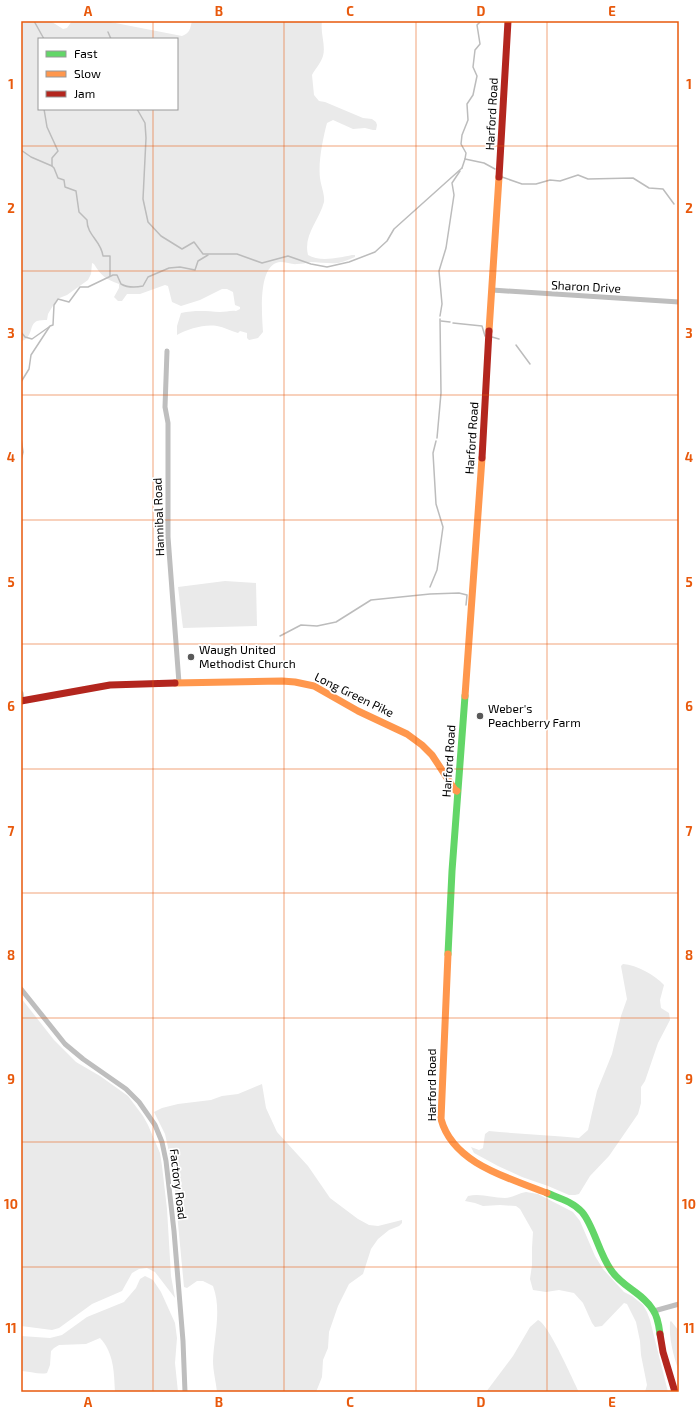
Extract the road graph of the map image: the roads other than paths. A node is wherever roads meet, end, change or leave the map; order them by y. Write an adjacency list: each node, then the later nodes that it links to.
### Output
1 (508, 21): 2 (main road, Harford Road)
2 (492, 290): 3 (street, Sharon Drive); 8 (main road, Harford Road)
3 (679, 302)
4 (167, 351): 5 (street, Hannibal Road)
5 (179, 683): 7 (main road, Long Green Pike); 8 (main road, Long Green Pike)
6 (21, 693): 7 (street)
7 (22, 701)
8 (457, 791): 11 (main road, Harford Road)
9 (21, 989): 12 (street, Factory Road)
10 (679, 1304): 11 (street)
11 (654, 1311): 13 (main road, Harford Road)
12 (185, 1392)
13 (675, 1392)

